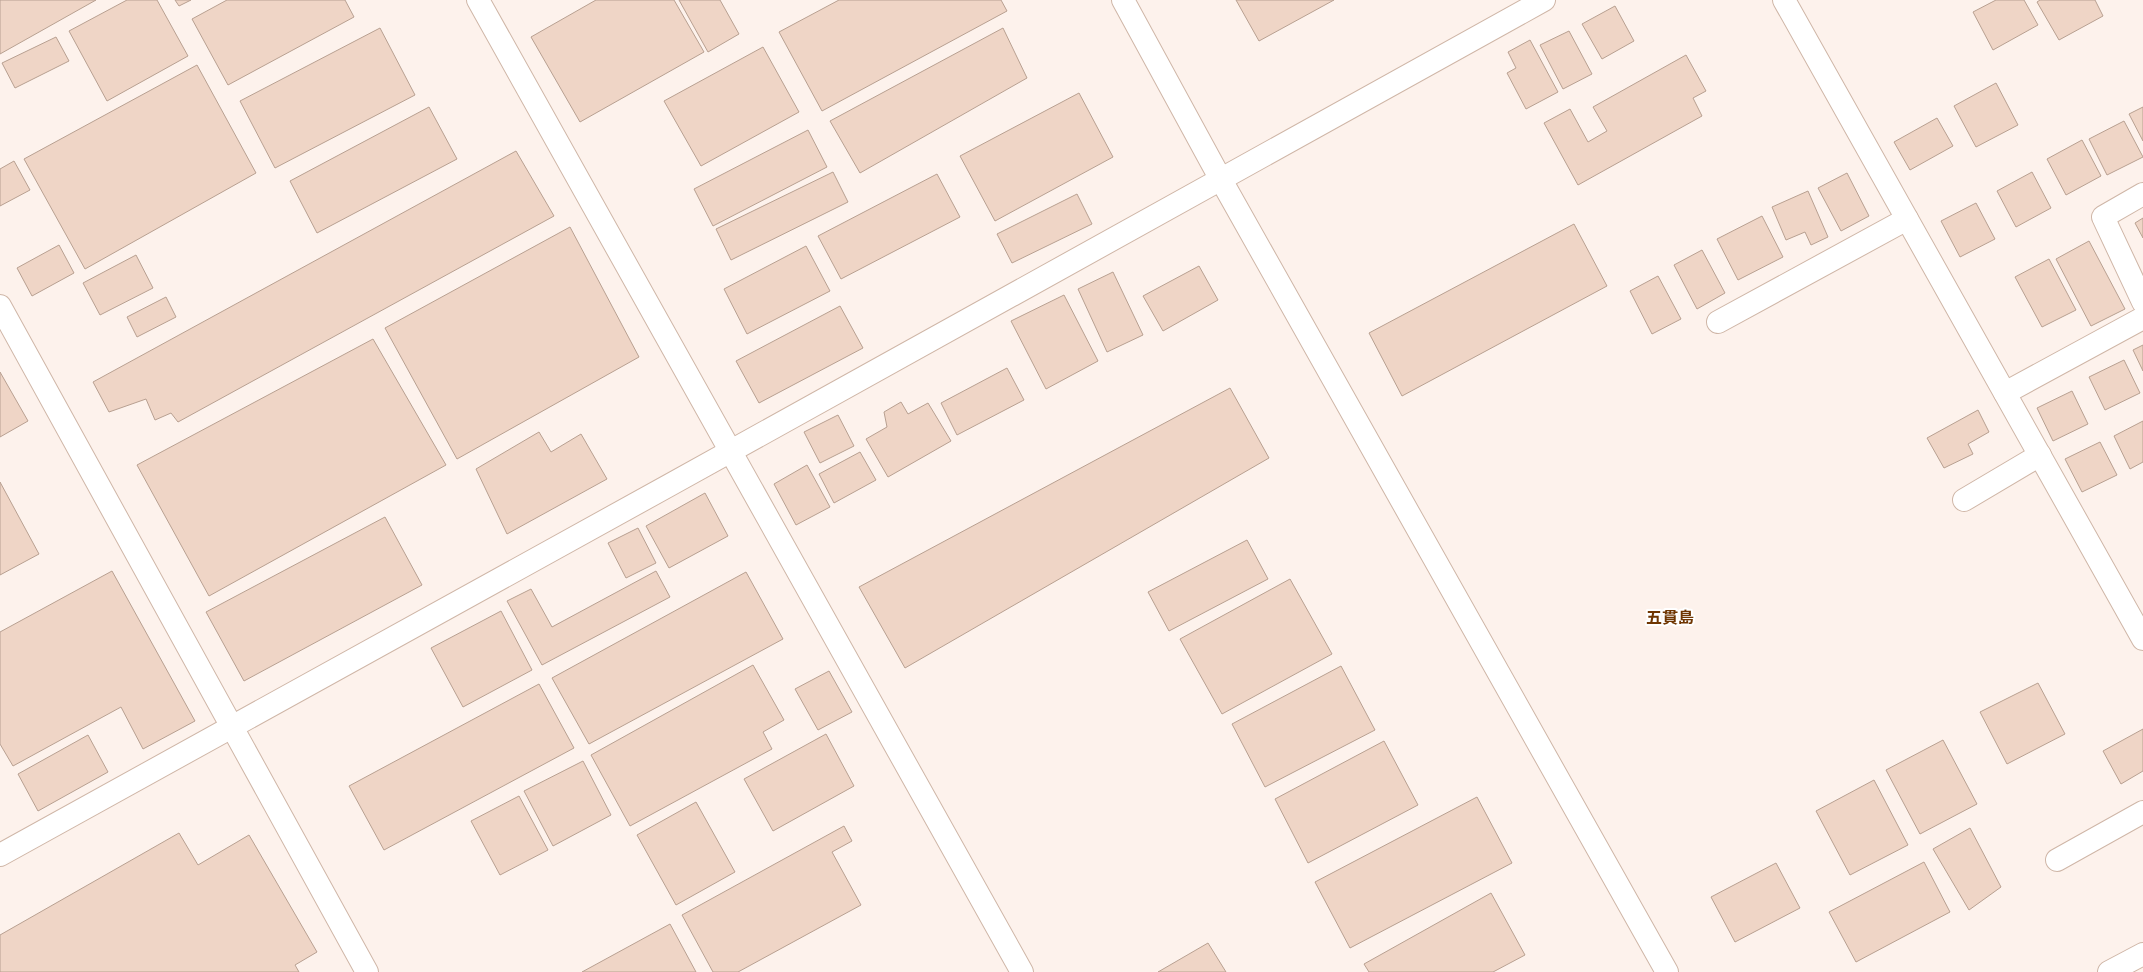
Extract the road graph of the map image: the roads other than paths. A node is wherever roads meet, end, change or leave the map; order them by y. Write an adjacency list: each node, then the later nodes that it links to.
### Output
1 (478, 0): 13 (street)
2 (1123, 0): 5 (street)
3 (1544, 0): 5 (street)
4 (1784, 0): 7 (street)
5 (1220, 178): 13 (street); 24 (street)
6 (2143, 194): 8 (street)
7 (1907, 219): 11 (street); 12 (street)
8 (2143, 302)
9 (0, 306): 17 (street)
10 (2143, 318): 12 (street)
11 (1718, 322)
12 (2005, 393): 14 (street)
13 (730, 452): 17 (street); 23 (street)
14 (2040, 455): 15 (street); 16 (street)
15 (1964, 500)
16 (2143, 639)
17 (232, 729): 19 (street); 22 (street)
18 (2143, 812): 20 (street)
19 (0, 855)
20 (2057, 860)
21 (2143, 954): 25 (street)
22 (367, 972)
23 (1022, 972)
24 (1667, 972)
25 (2109, 972)

